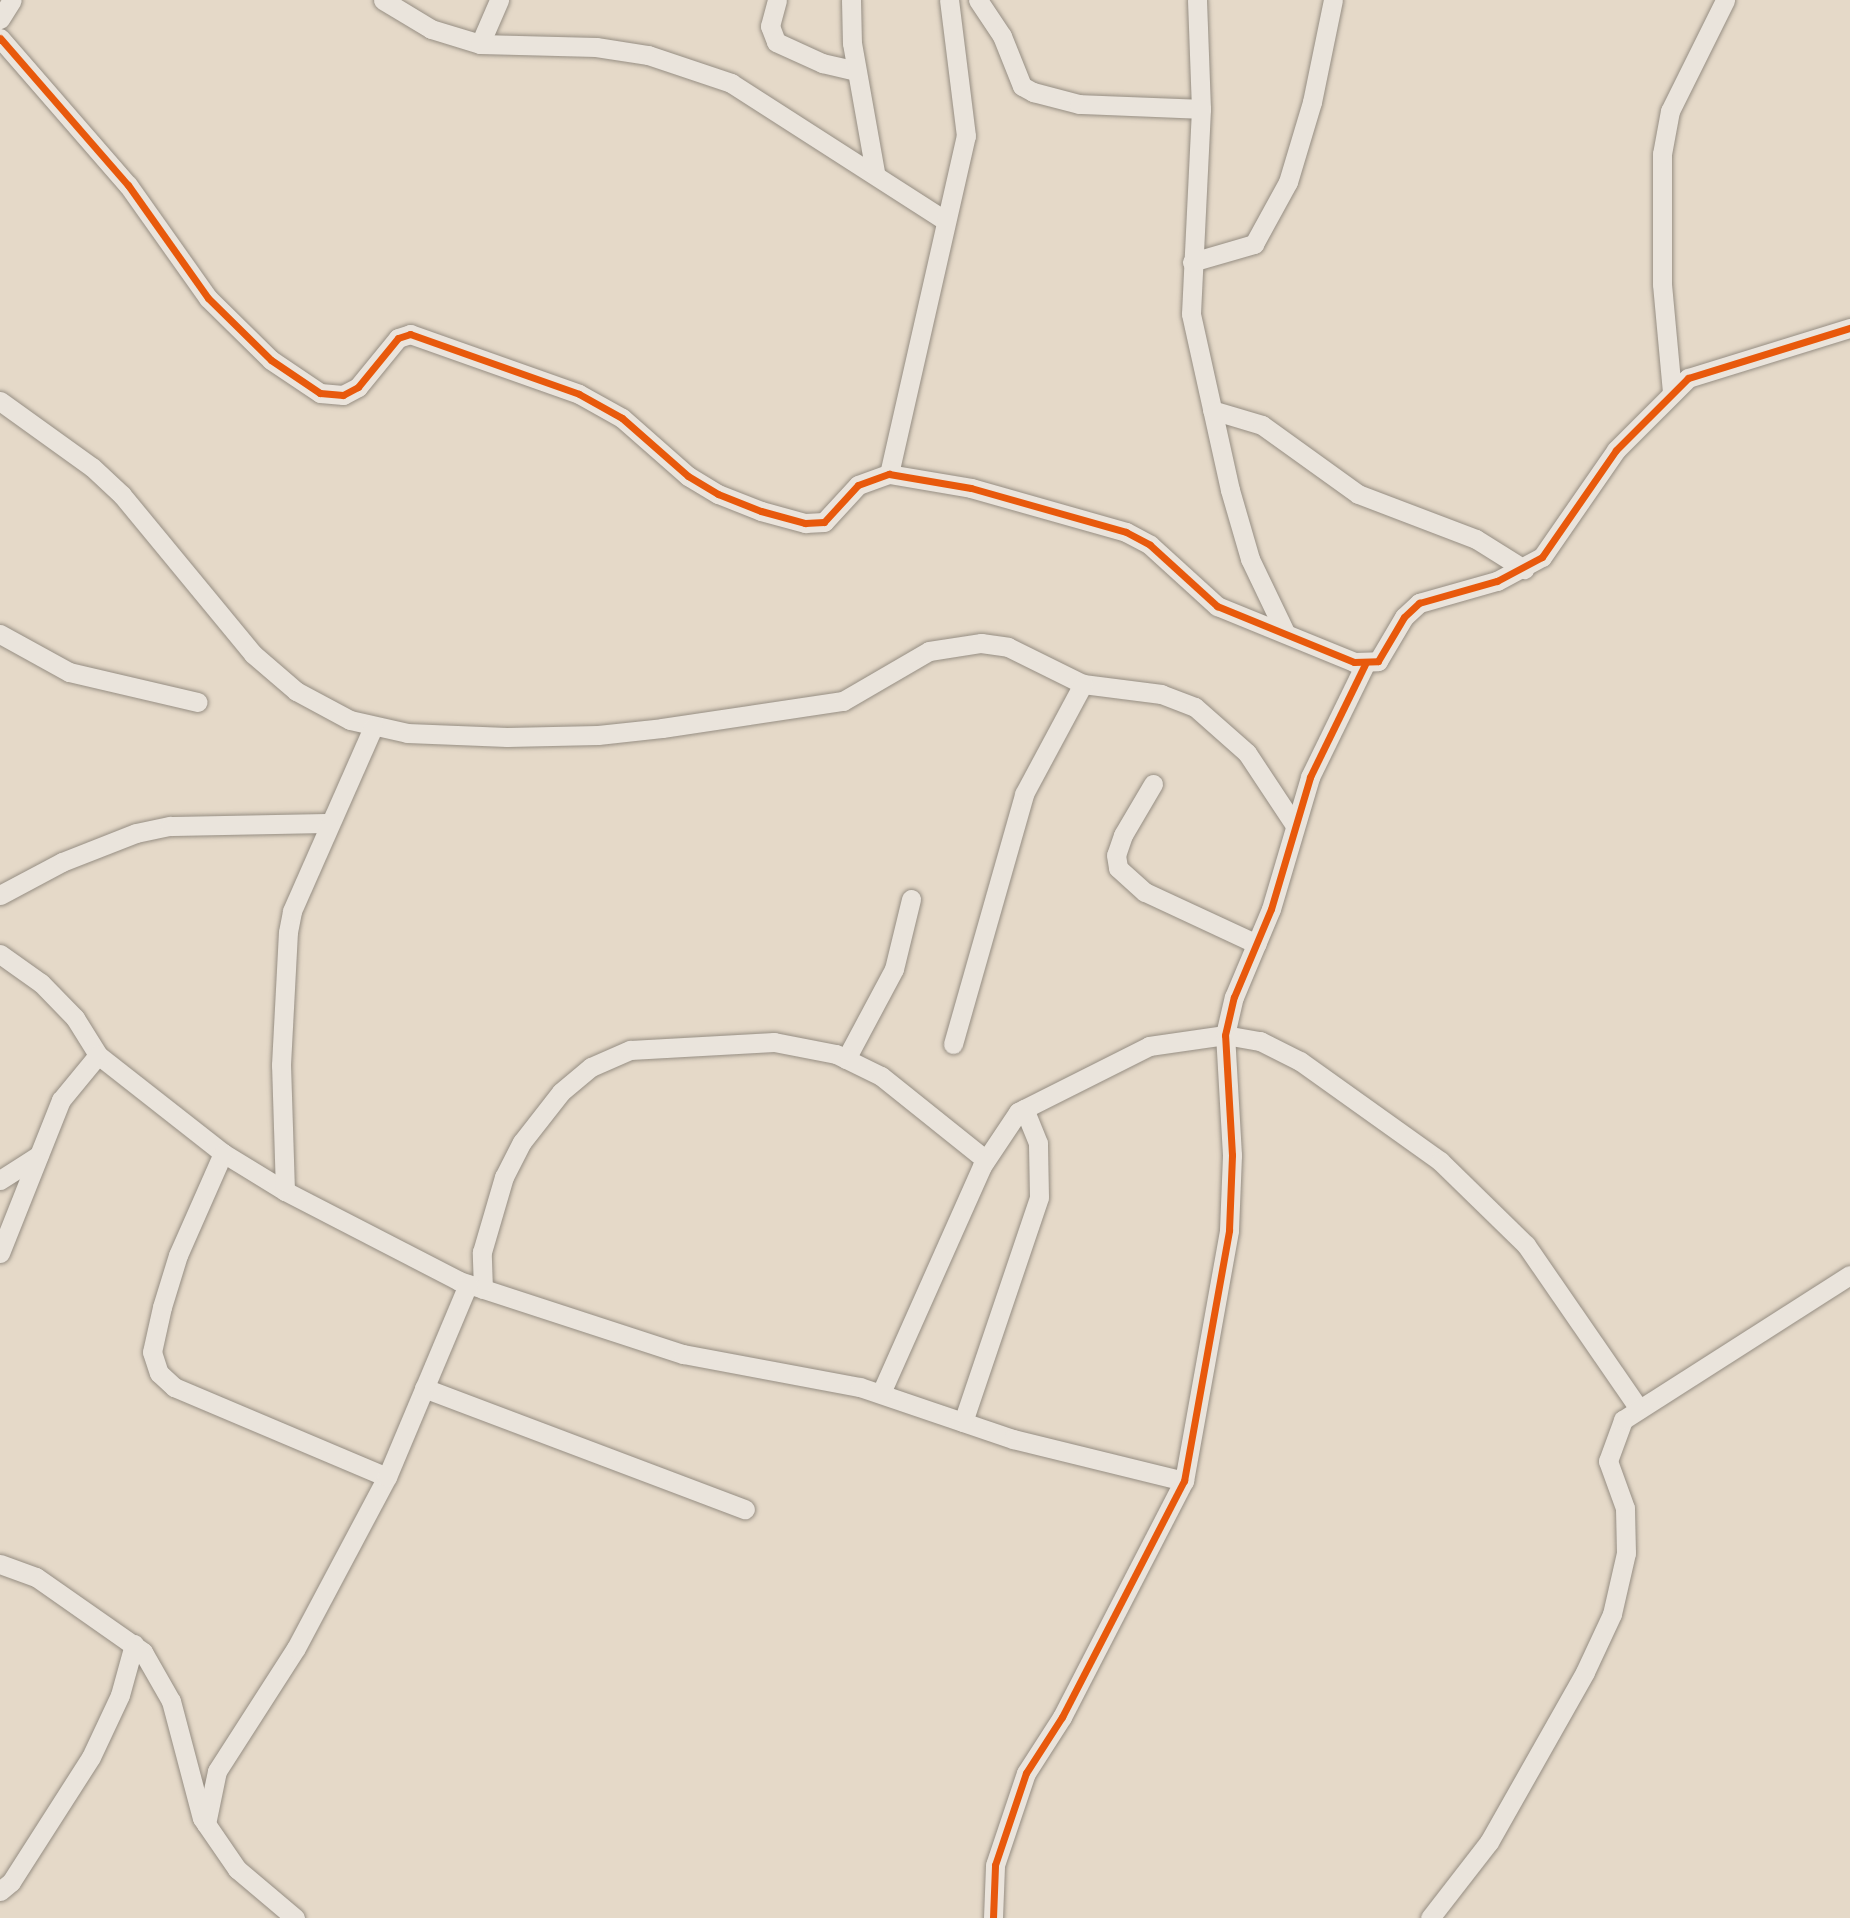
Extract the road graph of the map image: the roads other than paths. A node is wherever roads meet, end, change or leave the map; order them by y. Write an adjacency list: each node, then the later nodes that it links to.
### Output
1 (12, 0): 11 (street)
2 (383, 0): 13 (street)
3 (499, 0): 13 (street)
4 (777, 0): 14 (street)
5 (851, 0): 14 (street)
6 (949, 0): 17 (street)
7 (978, 0): 15 (street)
8 (1197, 0): 15 (street)
9 (1333, 0): 18 (street)
10 (1724, 0): 20 (street)
11 (0, 19)
12 (0, 38): 23 (street)
13 (480, 44): 16 (street)
14 (856, 71): 16 (street)
15 (1201, 109): 18 (street)
16 (875, 172): 17 (street)
17 (946, 221): 23 (street)
18 (1192, 262): 22 (street)
19 (1850, 328): 20 (street)
20 (1672, 392): 24 (street)
21 (0, 401): 30 (street)
22 (1212, 410): 24 (street); 25 (street)
23 (889, 474): 25 (street)
24 (1524, 569): 27 (street)
25 (1285, 632): 27 (street)
26 (0, 634): 29 (street)
27 (1365, 664): 33 (street)
28 (1083, 684): 30 (street); 33 (street); 39 (street)
29 (198, 702)
30 (373, 727): 32 (street)
31 (1153, 784): 36 (street)
32 (329, 823): 34 (street); 47 (street)
33 (1294, 824): 36 (street)
34 (0, 895)
35 (911, 899): 41 (street)
36 (1257, 944): 38 (street)
37 (0, 954): 40 (street)
38 (1225, 1035): 42 (street); 53 (street); 56 (street)
39 (953, 1044)
40 (98, 1055): 43 (street); 44 (street)
41 (846, 1059): 45 (street); 50 (street)
42 (1024, 1109): 45 (street); 54 (street)
43 (223, 1153): 47 (street); 55 (street)
44 (38, 1155): 46 (street); 48 (street)
45 (986, 1160): 52 (street)
46 (0, 1180)
47 (285, 1191): 50 (street)
48 (0, 1253)
49 (1850, 1275): 53 (street)
50 (475, 1287): 51 (street); 52 (street)
51 (424, 1388): 55 (street); 57 (street)
52 (881, 1393): 54 (street)
53 (1639, 1409): 64 (street)
54 (963, 1422): 56 (street)
55 (387, 1476): 60 (street)
56 (1184, 1481): 63 (street)
57 (745, 1508)
58 (0, 1564): 59 (street)
59 (134, 1644): 60 (street); 61 (street)
60 (206, 1824): 62 (street)
61 (0, 1891)
62 (295, 1918)
63 (993, 1918)
64 (1430, 1918)

